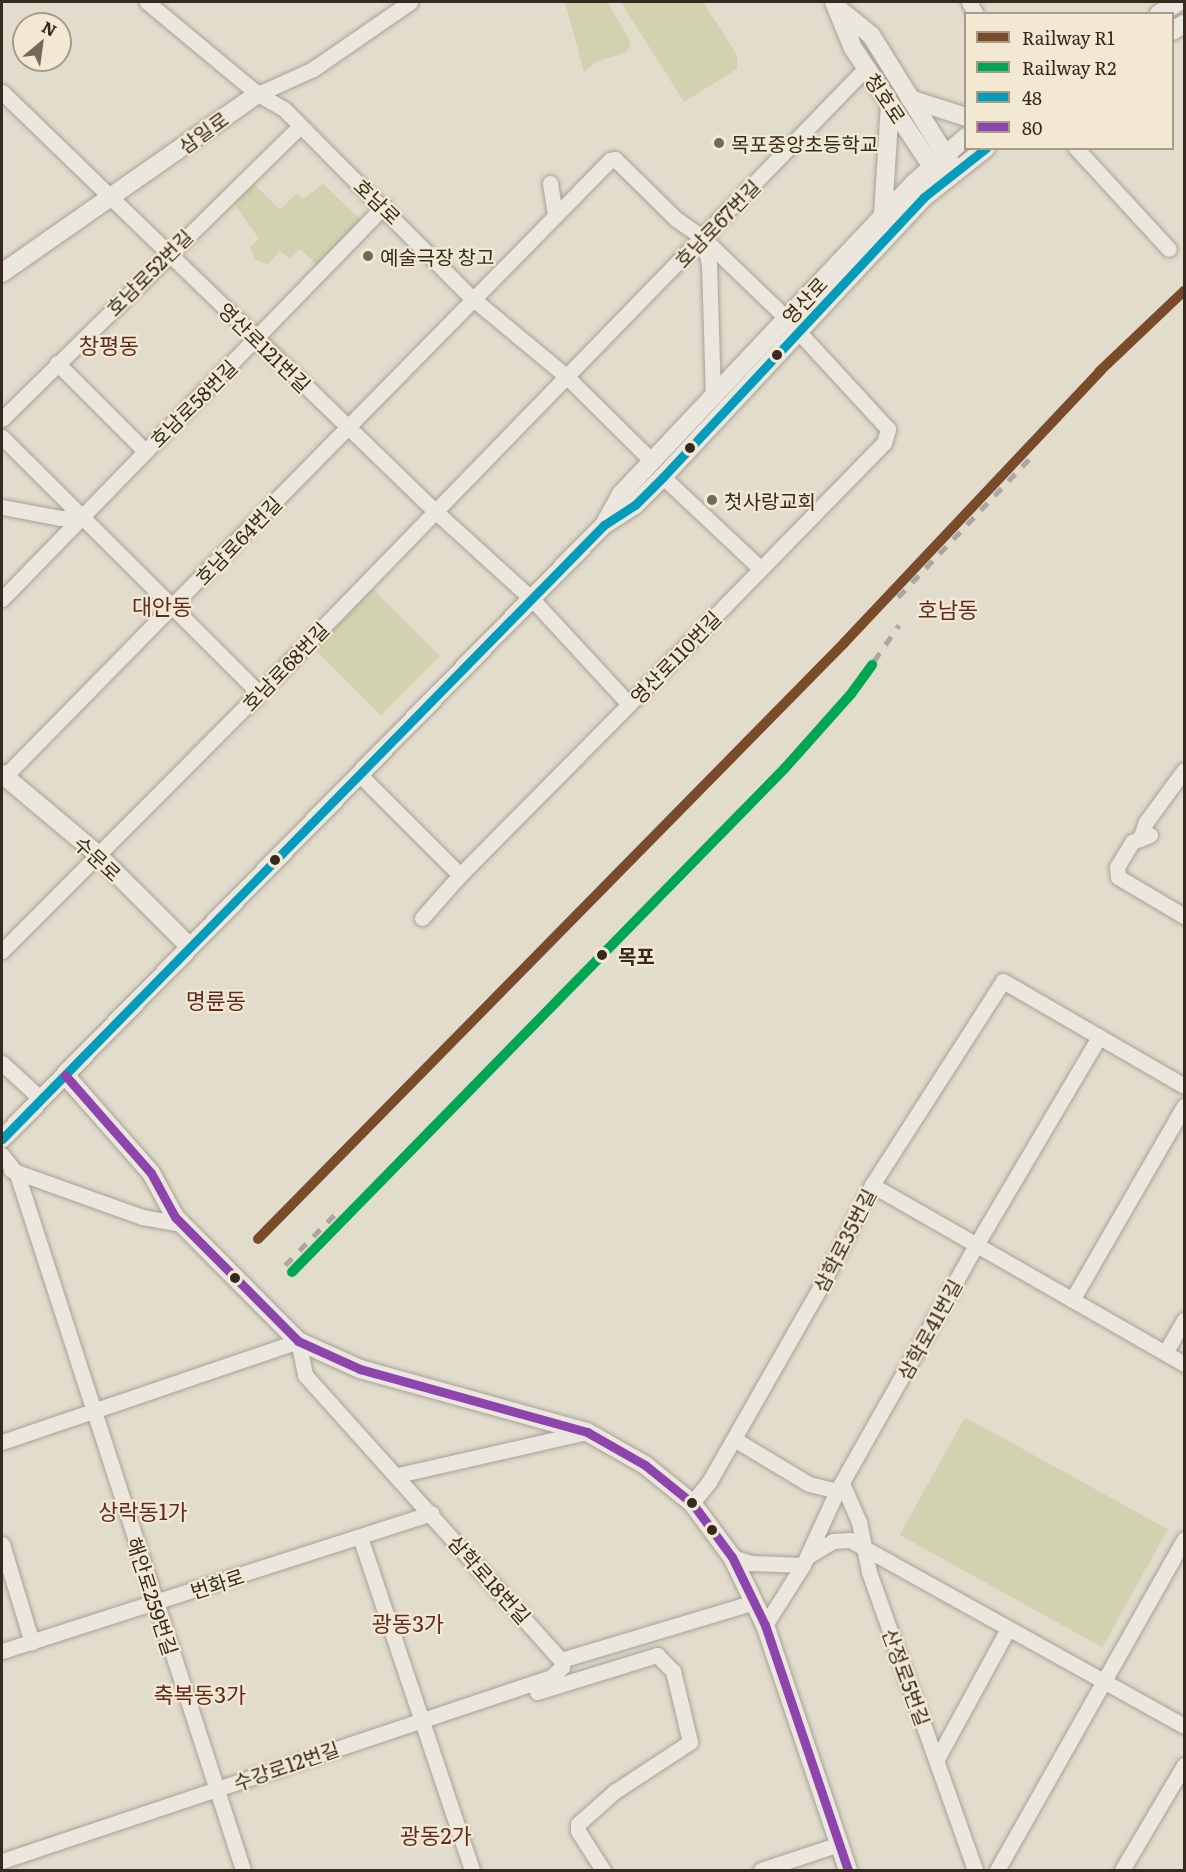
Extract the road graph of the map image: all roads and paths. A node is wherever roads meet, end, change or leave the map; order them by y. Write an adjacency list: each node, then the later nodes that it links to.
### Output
1 (147, 2): 8 (street, 호남로)
2 (410, 2): 8 (street, 삼일로)
3 (1178, 2): 5 (street)
4 (836, 5): 6 (street, 청호로); 9 (street, 청호로)
5 (1162, 12)
6 (866, 68): 10 (street, 청호로); 23 (street, 호남로67번길)
7 (2, 92): 19 (street, 영산로121번길)
8 (258, 94): 12 (street, 호남로); 19 (street, 삼일로)
9 (910, 99): 11 (street); 16 (street, 청호로)
10 (890, 104): 16 (street, 청호로); 21 (street)
11 (964, 116)
12 (299, 127): 20 (street, 호남로); 25 (street, 호남로52번길)
13 (964, 139): 16 (street, 영산로)
14 (983, 150): 17 (street, 영산로)
15 (1078, 150): 24 (street)
16 (938, 161): 17 (street, 청호로); 21 (street, 영산로)
17 (949, 177): 28 (street, 영산로)
18 (550, 183): 22 (street)
19 (111, 199): 25 (street, 영산로121번길); 26 (street, 삼일로)
20 (384, 206): 27 (street, 호남로); 29 (street, 호남로58번길)
21 (883, 215): 28 (street, 영산로)
22 (555, 216): 23 (street, 호남로64번길); 27 (street, 호남로64번길)
23 (703, 237): 28 (street); 31 (street, 호남로67번길); 32 (street)
24 (1169, 249)
25 (167, 253): 29 (street, 영산로121번길); 30 (street, 호남로52번길)
26 (2, 273)
27 (472, 298): 31 (street, 호남로); 34 (street, 호남로64번길)
28 (792, 324): 32 (street, 영산로); 38 (street, 영산로); 43 (street, 영산로110번길)
29 (255, 339): 34 (street, 영산로121번길); 36 (street, 호남로58번길)
30 (57, 363): 33 (street, 호남로52번길); 36 (street)
31 (567, 377): 37 (street, 호남로); 40 (street, 호남로68번길)
32 (713, 396): 37 (street, 영산로)
33 (2, 419)
34 (348, 427): 40 (street, 영산로121번길); 46 (street, 호남로64번길)
35 (2, 437): 41 (street)
36 (145, 451): 41 (street, 호남로58번길)
37 (652, 461): 42 (street, 영산로)
38 (663, 477): 42 (street, 영산로); 43 (street)
39 (2, 507): 41 (street)
40 (436, 512): 45 (street, 영산로121번길); 47 (street, 호남로68번길)
41 (81, 517): 44 (street, 호남로58번길); 46 (street)
42 (604, 525): 45 (street, 영산로)
43 (760, 568): 48 (street, 영산로110번길)
44 (2, 599)
45 (532, 599): 48 (street, 영산로121번길); 50 (street, 영산로)
46 (171, 608): 47 (street); 51 (street, 호남로64번길)
47 (259, 693): 52 (street, 호남로68번길)
48 (629, 704): 53 (street, 영산로110번길)
49 (1185, 771): 54 (street)
50 (360, 775): 53 (street); 56 (street, 영산로)
51 (2, 777): 52 (street, 수문로)
52 (96, 853): 56 (street, 수문로); 57 (street, 호남로68번길)
53 (460, 875): 55 (street, 영산로110번길)
54 (1185, 916)
55 (422, 918)
56 (190, 947): 60 (street, 영산로)
57 (2, 951)
58 (1099, 1036): 61 (street); 68 (street, 삼학로35번길); 70 (street, 삼학로41번길)
59 (2, 1063): 62 (street)
60 (65, 1075): 62 (street, 영산로); 69 (street)
61 (1185, 1086)
62 (41, 1099): 64 (street, 영산로)
63 (1185, 1106): 71 (street)
64 (2, 1138)
65 (2, 1155): 67 (street, 해안로259번길)
66 (2, 1163): 67 (street)
67 (17, 1174): 69 (street); 76 (street, 해안로259번길)
68 (872, 1185): 70 (street); 78 (street, 삼학로35번길)
69 (182, 1224): 73 (street)
70 (976, 1245): 71 (street); 81 (street, 삼학로41번길)
71 (1072, 1300): 74 (street)
72 (1185, 1320): 74 (street)
73 (298, 1341): 76 (street); 77 (street); 80 (street, 삼학로18번길)
74 (1166, 1353): 75 (street)
75 (1185, 1364)
76 (95, 1412): 79 (street); 91 (street, 해안로259번길)
77 (588, 1432): 80 (street); 82 (street)
78 (734, 1438): 81 (street); 82 (street, 삼학로35번길)
79 (2, 1442)
80 (398, 1475): 83 (street, 삼학로18번길)
81 (840, 1487): 87 (street, 산정로5번길); 89 (street, 삼학로41번길)
82 (692, 1503): 88 (street)
83 (431, 1513): 84 (street, 번화로); 96 (street, 삼학로18번길)
84 (360, 1537): 91 (street, 번화로); 99 (street)
85 (1185, 1539): 97 (street)
86 (2, 1544): 94 (street)
87 (862, 1549): 89 (street); 93 (street); 101 (street, 산정로5번길)
88 (732, 1557): 89 (street); 90 (street)
89 (805, 1561): 92 (street, 삼학로41번길)
90 (754, 1602): 92 (street); 96 (street)
91 (155, 1603): 94 (street, 번화로); 103 (street, 해안로259번길)
92 (765, 1625): 104 (street)
93 (1008, 1629): 97 (street); 101 (street)
94 (32, 1643): 95 (street, 번화로)
95 (2, 1651)
96 (561, 1660): 98 (street, 수강로12번길)
97 (1105, 1682): 100 (street); 112 (street)
98 (506, 1692): 99 (street, 수강로12번길); 108 (street)
99 (421, 1720): 103 (street, 수강로12번길); 107 (street)
100 (1185, 1726)
101 (938, 1759): 111 (street, 산정로5번길)
102 (1185, 1765): 113 (street)
103 (216, 1789): 105 (street, 수강로12번길); 106 (street, 해안로259번길)
104 (839, 1844): 109 (street); 110 (street)
105 (4, 1860)
106 (243, 1870)
107 (472, 1870)
108 (603, 1870)
109 (760, 1870)
110 (848, 1870)
111 (975, 1870)
112 (997, 1870)
113 (1122, 1870)

